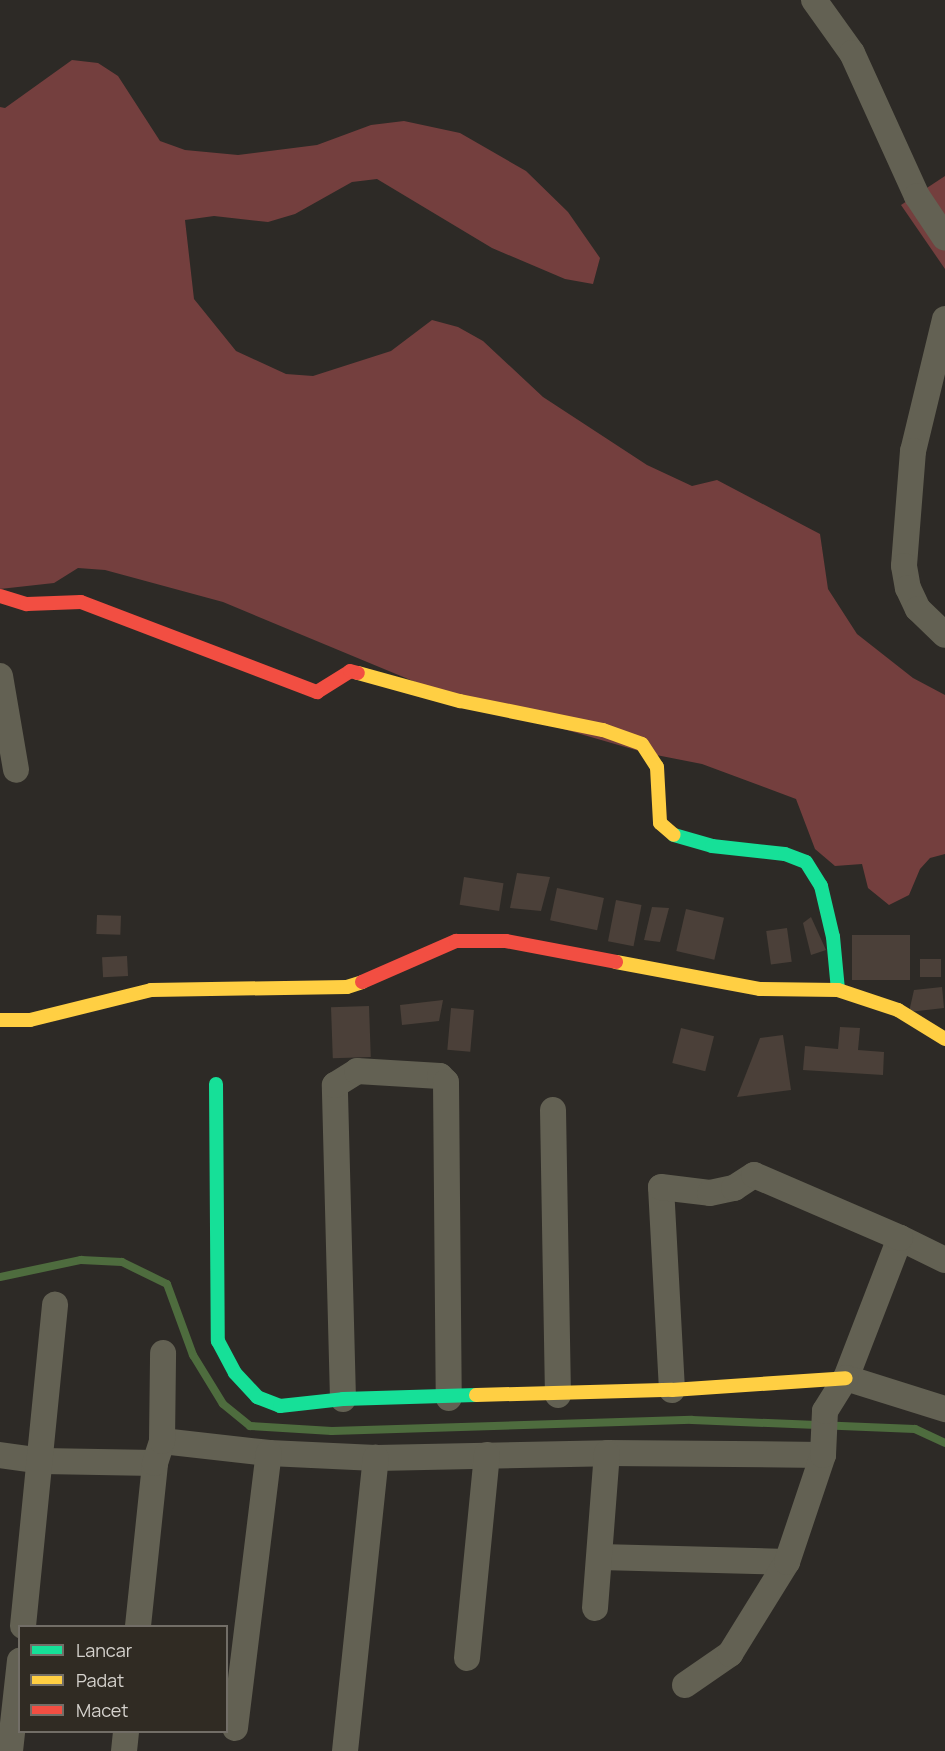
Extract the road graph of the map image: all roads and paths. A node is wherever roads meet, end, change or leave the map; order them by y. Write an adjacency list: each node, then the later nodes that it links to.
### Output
1 (814, 0): 2 (street)
2 (945, 238)
3 (945, 319): 5 (street)
4 (0, 596): 8 (street)
5 (945, 636)
6 (0, 676): 7 (street)
7 (16, 770)
8 (838, 990): 9 (street); 10 (street)
9 (0, 1020)
10 (945, 1039)
11 (216, 1084): 21 (street)
12 (553, 1110): 19 (street)
13 (900, 1238): 14 (street); 17 (street); 18 (street)
14 (945, 1260)
15 (55, 1305): 30 (street)
16 (163, 1353): 24 (street)
17 (846, 1377): 18 (street); 22 (street); 23 (street)
18 (672, 1390): 19 (street)
19 (558, 1395): 20 (street)
20 (449, 1398): 21 (street); 21 (street)
21 (343, 1399)
22 (945, 1409)
23 (824, 1450): 26 (street); 32 (street)
24 (159, 1452): 25 (street); 30 (street); 35 (street)
25 (269, 1453): 29 (street); 39 (street)
26 (607, 1453): 28 (street); 31 (street)
27 (0, 1455): 30 (street)
28 (487, 1455): 29 (street); 36 (street)
29 (376, 1458): 43 (street)
30 (42, 1461): 34 (street)
31 (600, 1557): 32 (street); 33 (street)
32 (787, 1562): 38 (street)
33 (595, 1608)
34 (23, 1625)
35 (138, 1625)
36 (466, 1658)
37 (18, 1679): 41 (street)
38 (685, 1685)
39 (235, 1728)
40 (126, 1733): 42 (street)
41 (10, 1751)
42 (124, 1751)
43 (345, 1751)

